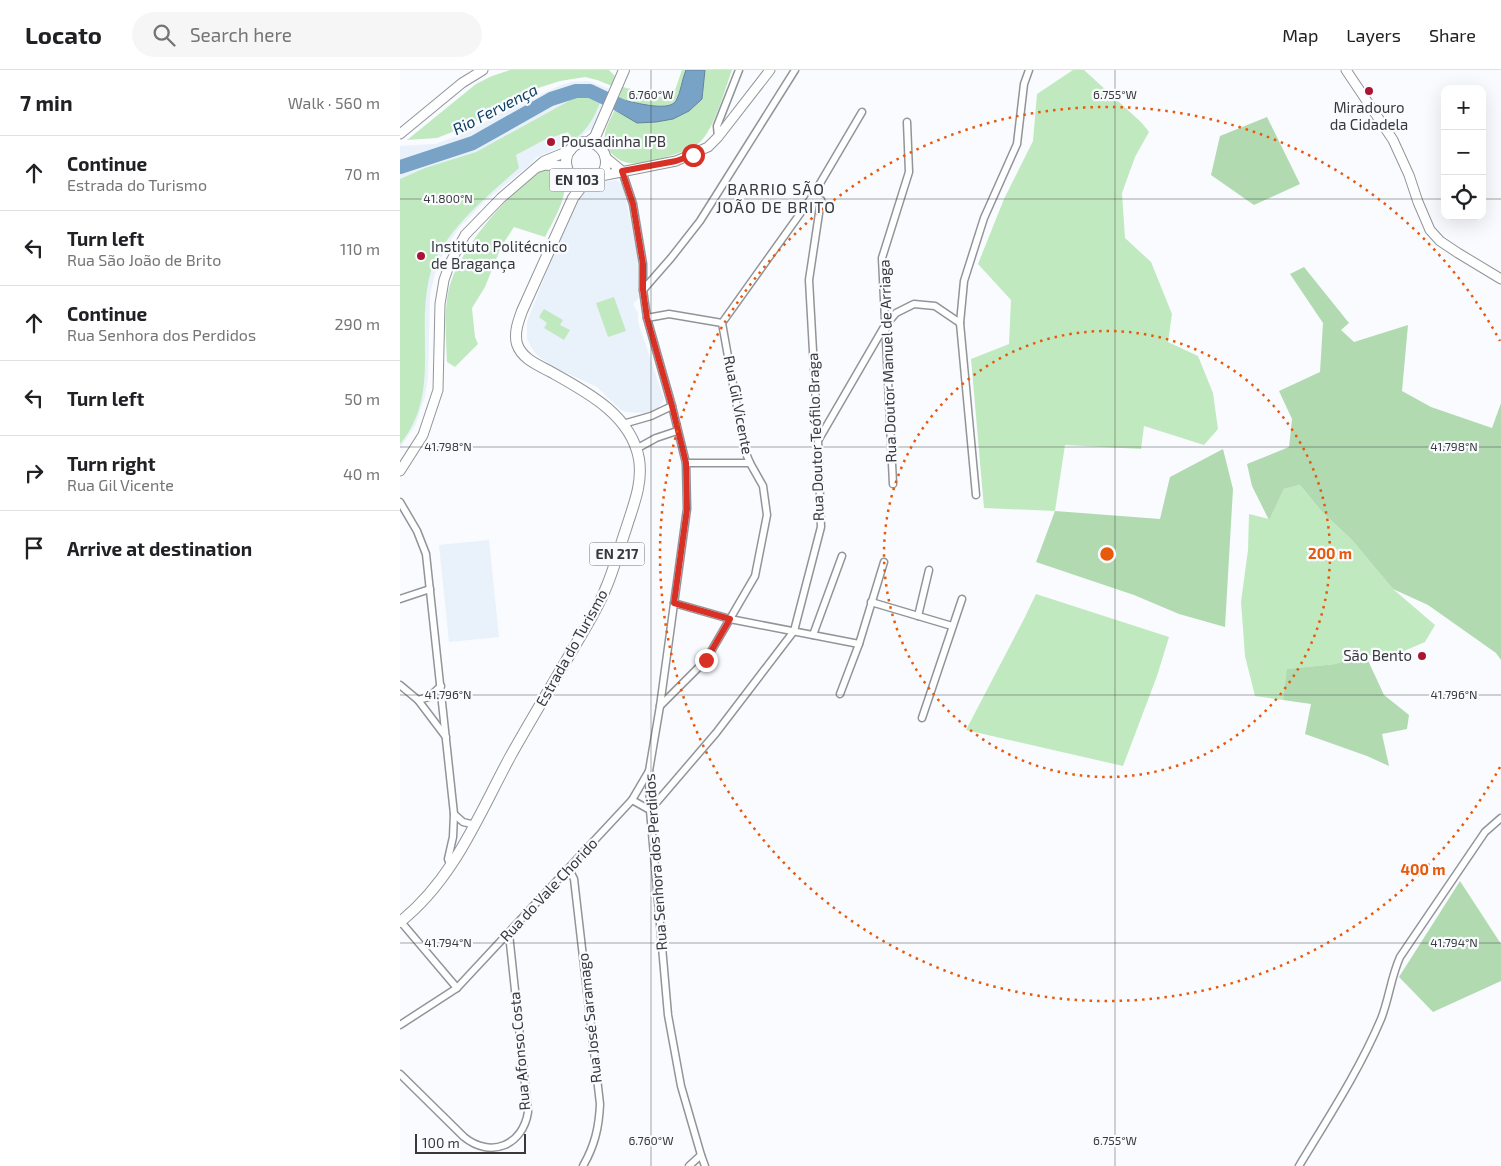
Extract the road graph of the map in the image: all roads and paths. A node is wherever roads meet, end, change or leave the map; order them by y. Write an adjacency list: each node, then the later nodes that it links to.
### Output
1 (483, 70): 11 (street)
2 (624, 70): 10 (main road, EN 103)
3 (739, 70): 12 (street)
4 (770, 70): 12 (street)
5 (795, 70): 25 (street)
6 (1029, 70): 28 (street)
7 (1346, 70): 24 (street)
8 (862, 112): 23 (street)
9 (907, 122): 29 (street, Rua Doutor Manuel de Arriaga)
10 (601, 125): 13 (main road, EN 103); 15 (main road, EN 103)
11 (400, 134)
12 (718, 137): 18 (street)
13 (587, 142): 14 (main road, EN 103); 15 (main road, EN 103)
14 (571, 150): 16 (main road, EN 103); 17 (street)
15 (604, 154): 18 (street); 20 (main road, EN 103)
16 (567, 166): 17 (street); 19 (main road, EN 103)
17 (536, 168): 37 (street)
18 (622, 171): 20 (street); 25 (street, Rua Senhora dos Perdidos)
19 (572, 176): 21 (main road, EN 103); 22 (main road, Estrada do Turismo / EN 217)
20 (600, 176): 21 (main road, EN 103)
21 (585, 182): 22 (main road, Estrada do Turismo / EN 217)
22 (572, 198): 31 (main road, Estrada do Turismo / EN 217)
23 (812, 198): 27 (street); 33 (street, Rua Doutor Teófilo Braga)
24 (1501, 279)
25 (643, 290): 26 (street, Rua Senhora dos Perdidos)
26 (647, 318): 27 (street); 30 (street, Rua Senhora dos Perdidos)
27 (722, 323): 36 (street, Rua Gil Vicente)
28 (960, 323): 29 (street); 39 (street)
29 (884, 327): 33 (street); 38 (street, Rua Doutor Manuel de Arriaga)
30 (672, 406): 31 (street); 32 (street, Rua Senhora dos Perdidos)
31 (623, 424): 34 (main road, Estrada do Turismo / EN 217)
32 (678, 431): 34 (street); 35 (street, Rua Senhora dos Perdidos)
33 (818, 440): 52 (street, Rua Doutor Teófilo Braga)
34 (636, 449): 67 (main road, Estrada do Turismo / EN 217)
35 (686, 463): 36 (street); 48 (street, Rua Senhora dos Perdidos)
36 (750, 463): 50 (street, Rua Gil Vicente)
37 (400, 471)
38 (894, 484)
39 (976, 495)
40 (400, 502): 44 (street)
41 (842, 556): 53 (street)
42 (884, 562): 47 (street)
43 (928, 570): 49 (street)
44 (430, 589): 45 (street); 56 (street)
45 (400, 599)
46 (962, 599): 51 (street)
47 (872, 602): 49 (street); 54 (street)
48 (674, 603): 50 (street); 59 (street, Rua Senhora dos Perdidos)
49 (918, 616): 51 (street)
50 (730, 619): 52 (street); 59 (street, Rua Gil Vicente)
51 (952, 626): 60 (street)
52 (794, 631): 53 (street); 64 (street, Rua Doutor Teófilo Braga)
53 (814, 635): 54 (street)
54 (859, 644): 57 (street)
55 (400, 685): 58 (street)
56 (441, 686): 58 (street); 61 (street)
57 (840, 694)
58 (418, 700): 61 (street)
59 (660, 706): 62 (street, Rua Senhora dos Perdidos)
60 (922, 718)
61 (447, 738): 65 (street)
62 (649, 771): 63 (street, Rua do Vale Chorido); 64 (street, Rua Senhora dos Perdidos)
63 (632, 800): 64 (street); 69 (street, Rua do Vale Chorido)
64 (650, 810): 75 (street, Rua Senhora dos Perdidos)
65 (454, 814): 67 (street); 68 (street)
66 (1501, 818): 79 (street)
67 (475, 825): 68 (main road, Estrada do Turismo / EN 217)
68 (451, 867): 70 (main road, Estrada do Turismo / EN 217)
69 (570, 869): 71 (street, Rua do Vale Chorido); 76 (street, Rua José Saramago)
70 (400, 922): 72 (street)
71 (509, 934): 72 (street, Rua do Vale Chorido); 74 (street, Rua Afonso Costa)
72 (457, 988): 73 (street, Rua do Vale Chorido)
73 (400, 1025)
74 (400, 1074)
75 (701, 1155): 77 (street); 78 (street, Rua Senhora dos Perdidos)
76 (584, 1166)
77 (688, 1166)
78 (705, 1166)
79 (1299, 1166)

